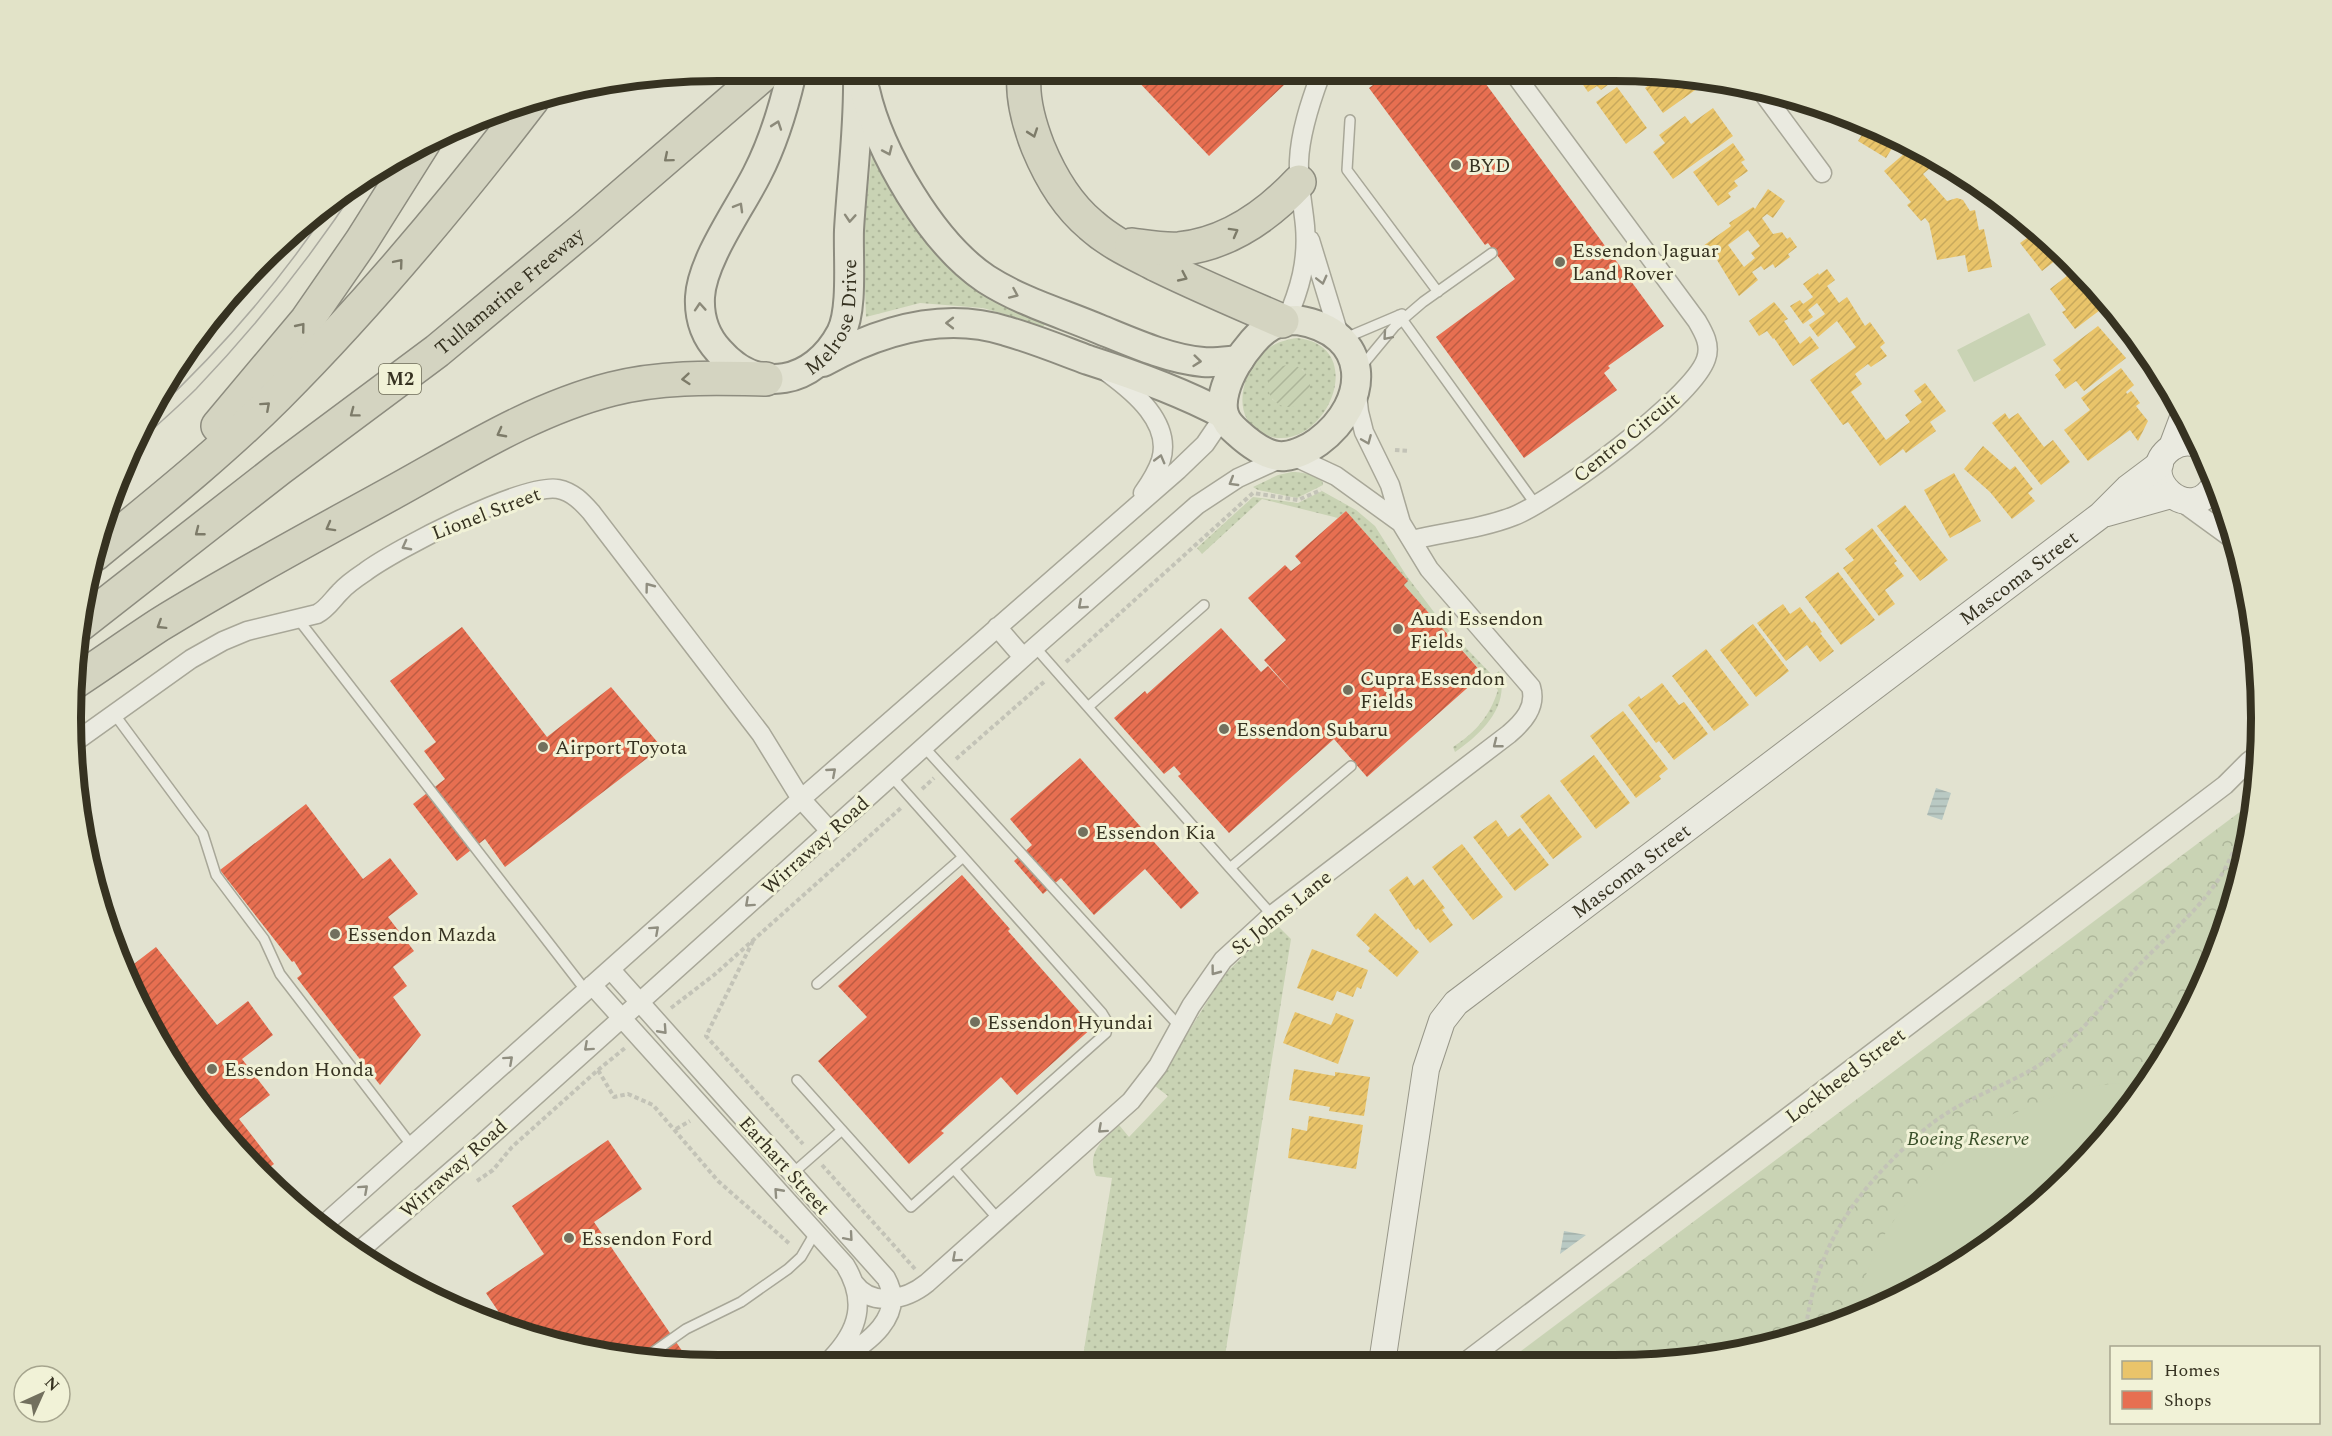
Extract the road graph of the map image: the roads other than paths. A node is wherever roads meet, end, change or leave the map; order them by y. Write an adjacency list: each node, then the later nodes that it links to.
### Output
1 (755, 81): 42 (highway, Tullamarine Freeway / M2, one-way to 42)
2 (790, 81): 25 (main road, Melrose Drive, one-way to 2)
3 (860, 81): 23 (main road, Melrose Drive, one-way to 23)
4 (861, 81): 22 (main road, one-way to 22)
5 (1024, 81): 15 (highway, one-way to 15)
6 (1319, 81): 13 (street)
7 (1520, 81): 33 (street, Centro Circuit)
8 (1768, 100): 12 (street)
9 (522, 112): 40 (highway, one-way to 9)
10 (1350, 120): 17 (lane)
11 (414, 159): 36 (highway, one-way to 11)
12 (1822, 173)
13 (1299, 182): 14 (street); 15 (highway, one-way to 13)
14 (1305, 224): 19 (street); 20 (street, one-way to 20)
15 (1115, 244): 19 (highway, one-way to 19)
16 (1492, 254): 17 (lane)
17 (1438, 292): 18 (lane)
18 (1401, 318): 20 (lane); 24 (lane, one-way to 24); 33 (lane)
19 (1284, 321): 20 (main road); 22 (main road)
20 (1341, 339): 24 (main road)
21 (1086, 359): 23 (main road, one-way to 23); 26 (main road); 34 (street, one-way to 21)
22 (1239, 360): 26 (main road)
23 (803, 373): 25 (main road, Melrose Drive)
24 (1356, 378): 29 (main road); 37 (street, St Johns Lane, one-way to 37)
25 (766, 379): 46 (highway, one-way to 46)
26 (1224, 415): 29 (main road); 34 (street)
27 (2179, 425): 30 (main road)
28 (2189, 443): 30 (main road)
29 (1288, 456): 37 (street, St Johns Lane); 45 (street, Wirraway Road, one-way to 45)
30 (2166, 456): 32 (main road); 35 (main road, Mascoma Street)
31 (2209, 491): 32 (main road, Mascoma Street)
32 (2175, 497): 35 (main road, Mascoma Street); 38 (street)
33 (1536, 506): 39 (street, Centro Circuit)
34 (1131, 509): 44 (street)
35 (2101, 515): 82 (main road, Mascoma Street)
36 (112, 522)
37 (1401, 523): 39 (street, St Johns Lane)
38 (2223, 532)
39 (1412, 540): 60 (street, St Johns Lane, one-way to 60)
40 (105, 546)
41 (1204, 605): 47 (lane)
42 (89, 617)
43 (298, 619): 48 (street, Lionel Street); 56 (street, Lionel Street, one-way to 43); 63 (lane)
44 (997, 627): 45 (street); 56 (street, one-way to 44)
45 (1029, 652): 47 (lane); 50 (street, Wirraway Road)
46 (82, 677)
47 (1088, 707): 59 (lane)
48 (115, 715): 49 (street, Lionel Street); 69 (lane)
49 (81, 738)
50 (924, 747): 54 (street, Wirraway Road); 66 (lane)
51 (2250, 761): 55 (street, Lockheed Street)
52 (1352, 766): 59 (lane)
53 (2249, 775): 55 (street, Lockheed Street)
54 (892, 777): 57 (street, Wirraway Road); 58 (lane)
55 (2225, 785): 83 (street, Lockheed Street)
56 (801, 799): 57 (street, Lionel Street); 61 (street, one-way to 56)
57 (830, 831): 64 (street, Wirraway Road, one-way to 64)
58 (963, 857): 62 (lane); 70 (lane)
59 (1230, 868): 60 (lane)
60 (1272, 915): 66 (street, St Johns Lane, one-way to 66)
61 (610, 970): 63 (street); 64 (street, Earhart Street)
62 (817, 984)
63 (589, 988): 65 (street, Earhart Street); 69 (street, one-way to 63)
64 (638, 1002): 65 (street, Wirraway Road); 71 (street, Earhart Street, one-way to 71)
65 (621, 1018): 75 (street, Earhart Street, one-way to 65); 76 (street, Wirraway Road, one-way to 76)
66 (1180, 1027): 73 (street, St Johns Lane, one-way to 73)
67 (797, 1080): 68 (lane)
68 (842, 1130): 70 (lane); 71 (lane)
69 (412, 1146): 74 (street, one-way to 69)
70 (954, 1168): 73 (lane)
71 (793, 1173): 72 (street, Earhart Street)
72 (830, 1215): 75 (street); 78 (street, Earhart Street, one-way to 78)
73 (999, 1220): 78 (street, St Johns Lane, one-way to 78)
74 (328, 1221)
75 (815, 1233): 77 (street, Earhart Street); 79 (lane)
76 (363, 1247)
77 (854, 1283): 78 (street); 80 (street, Earhart Street)
78 (893, 1297): 81 (street)
79 (654, 1352)
80 (834, 1355)
81 (846, 1355)
82 (1383, 1355)
83 (1475, 1355)

